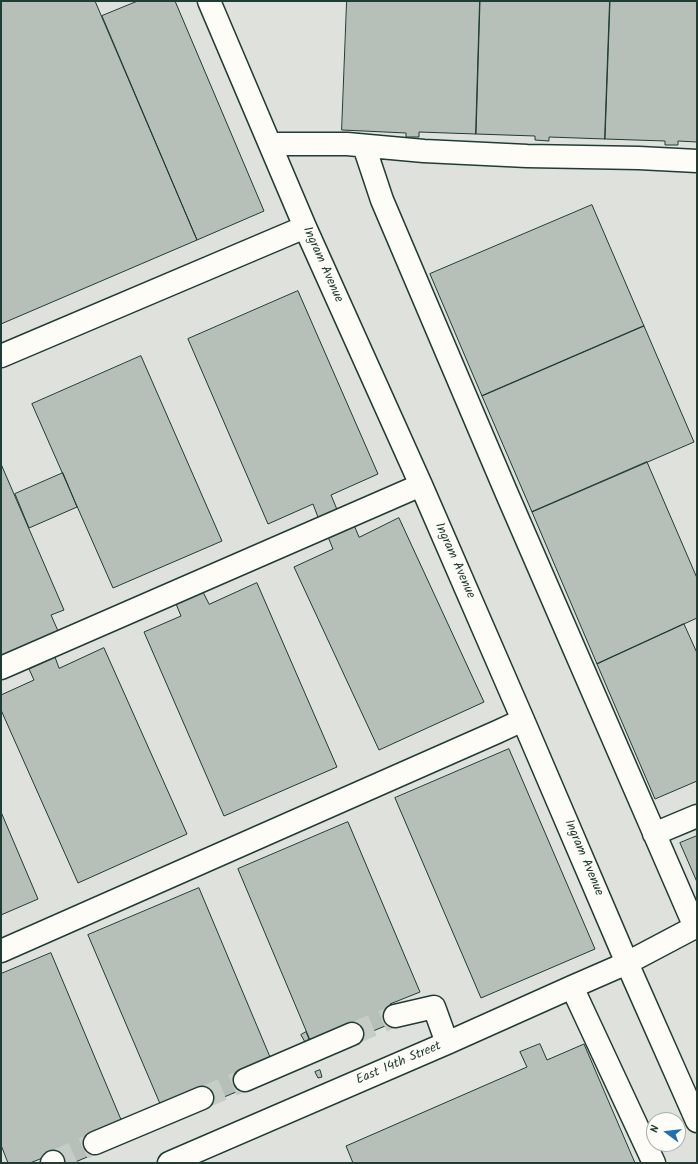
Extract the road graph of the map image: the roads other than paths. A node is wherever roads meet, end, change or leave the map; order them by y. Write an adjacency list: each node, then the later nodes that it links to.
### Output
1 (209, 1): 2 (street, Ingram Avenue)
2 (270, 144): 3 (street); 5 (street, Ingram Avenue)
3 (364, 146): 4 (street); 11 (street)
4 (697, 161)
5 (305, 227): 6 (street); 7 (street, Ingram Avenue)
6 (1, 356)
7 (421, 485): 8 (street); 9 (street, Ingram Avenue)
8 (1, 668)
9 (523, 720): 13 (street); 14 (street, Ingram Avenue)
10 (697, 816): 11 (street)
11 (654, 834): 12 (street)
12 (696, 927): 14 (street, East 14th Street)
13 (1, 951)
14 (627, 962): 15 (street, East 14th Street); 21 (street, Ingram Avenue)
15 (572, 987): 18 (street, East 14th Street); 24 (street)
16 (395, 1016): 18 (street)
17 (352, 1034): 19 (street)
18 (447, 1043): 23 (street, East 14th Street)
19 (245, 1080)
20 (202, 1098): 22 (street)
21 (697, 1121)
22 (95, 1143)
23 (169, 1163)
24 (654, 1163)

